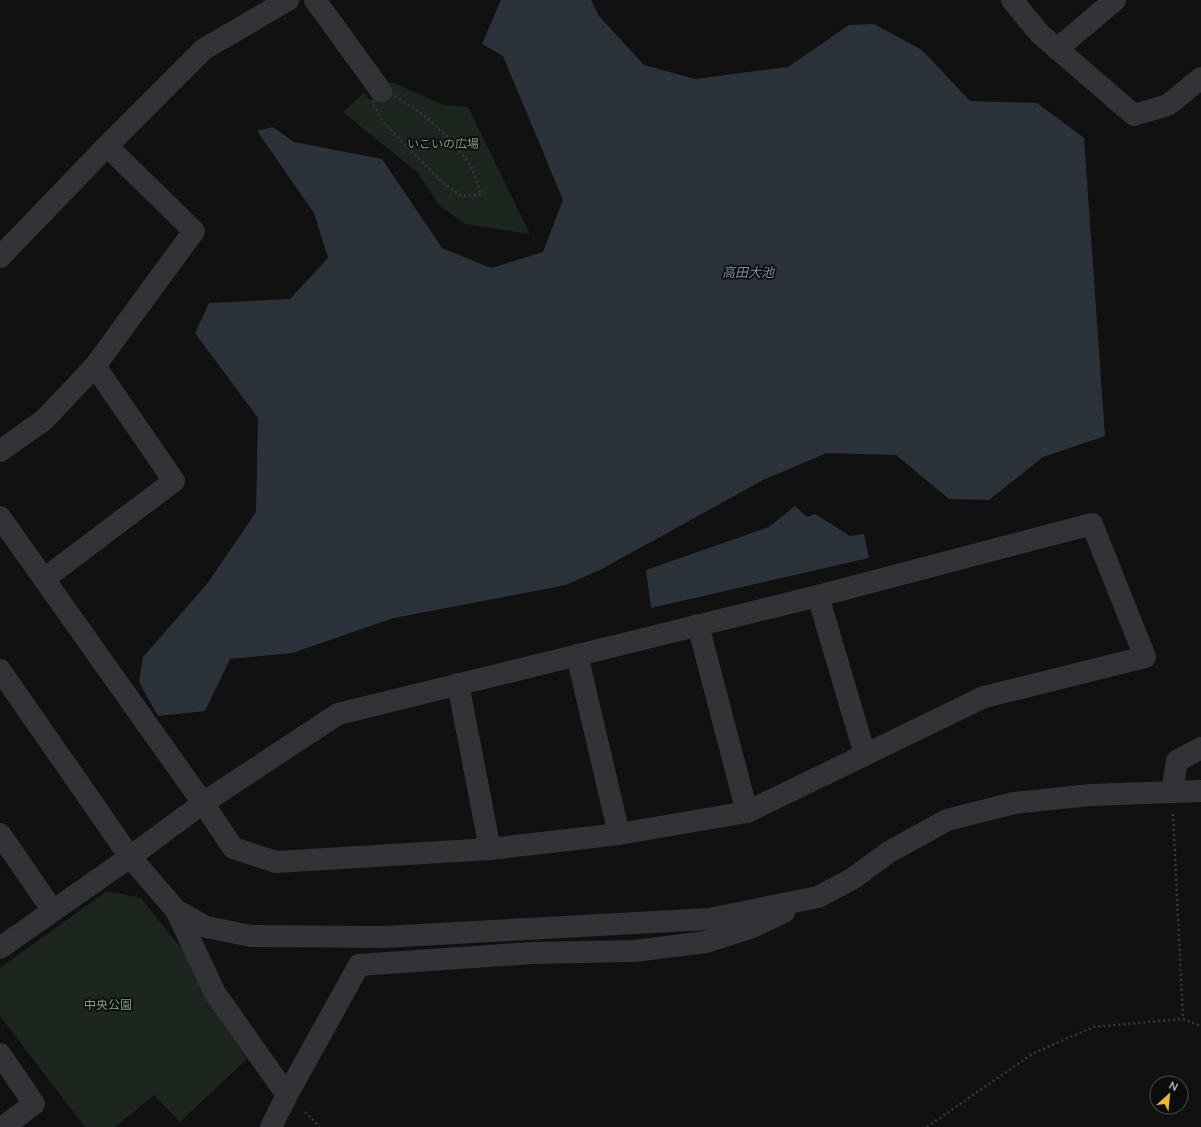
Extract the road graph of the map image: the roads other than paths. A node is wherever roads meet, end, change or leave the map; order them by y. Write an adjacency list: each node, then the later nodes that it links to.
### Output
1 (288, 0): 8 (street)
2 (315, 0): 7 (street)
3 (1012, 0): 5 (street)
4 (1116, 0): 5 (street)
5 (1057, 49): 6 (street)
6 (1201, 78)
7 (381, 91)
8 (107, 146): 9 (street); 10 (street)
9 (0, 257)
10 (95, 366): 11 (street); 13 (street)
11 (0, 452)
12 (0, 517): 13 (street)
13 (44, 579): 23 (street)
14 (818, 596): 15 (street); 20 (street); 20 (street)
15 (698, 625): 16 (street); 24 (street)
16 (577, 655): 18 (street); 26 (street)
17 (0, 670): 28 (street)
18 (458, 684): 23 (street); 27 (street)
19 (1201, 748): 22 (street)
20 (865, 755): 24 (street)
21 (1201, 791): 22 (street)
22 (1172, 792): 29 (street)
23 (203, 803): 27 (street); 28 (street)
24 (747, 812): 26 (street)
25 (0, 834): 31 (street)
26 (619, 834): 27 (street)
27 (490, 849)
28 (130, 857): 30 (street); 31 (street)
29 (818, 897): 30 (street); 34 (street)
30 (176, 910): 34 (street)
31 (53, 911): 32 (street)
32 (0, 948)
33 (0, 1054): 35 (street)
34 (287, 1095): 36 (street)
35 (3, 1127)
36 (271, 1127)

